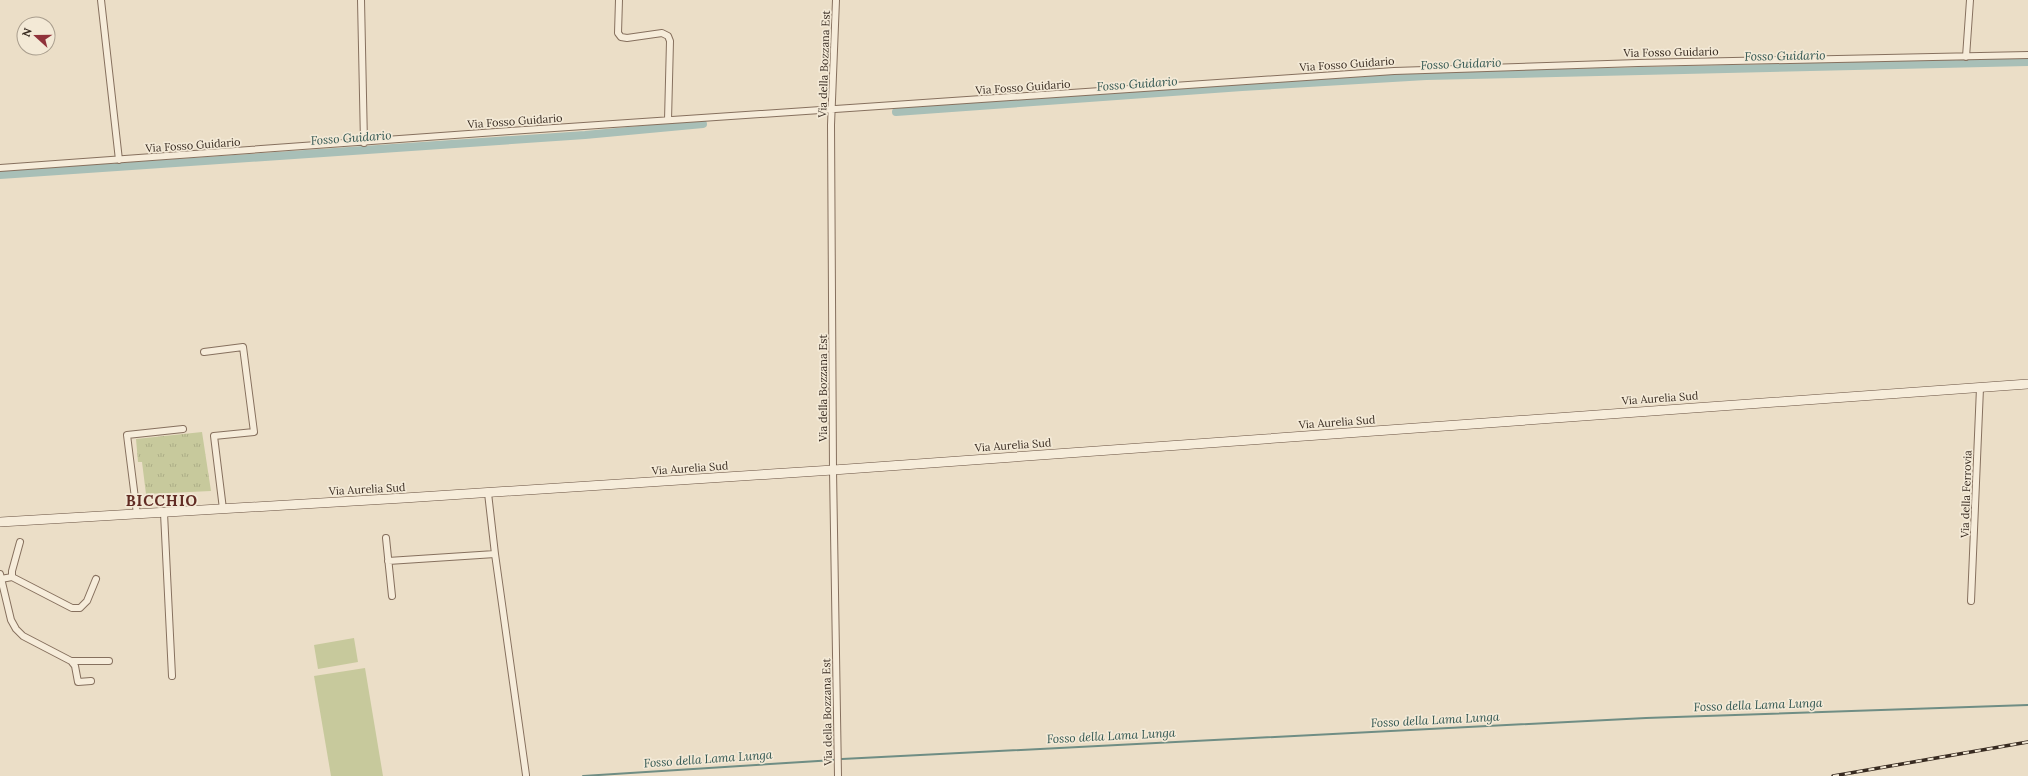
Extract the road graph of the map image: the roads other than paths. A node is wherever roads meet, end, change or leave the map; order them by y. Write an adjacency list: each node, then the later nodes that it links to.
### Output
1 (101, 0): 11 (street)
2 (361, 0): 10 (street)
3 (619, 0): 9 (street)
4 (836, 0): 8 (street, Via della Bozzana Est)
5 (1970, 0): 7 (street)
6 (2028, 55): 7 (street, Via Fosso Guidario)
7 (1966, 57): 8 (street, Via Fosso Guidario)
8 (831, 109): 9 (street, Via Fosso Guidario); 17 (street, Via della Bozzana Est)
9 (668, 120): 10 (street, Via Fosso Guidario)
10 (364, 143): 11 (street, Via Fosso Guidario)
11 (119, 160): 12 (street, Via Fosso Guidario)
12 (0, 168)
13 (204, 352): 19 (street)
14 (2028, 384): 15 (main road, Via Aurelia Sud)
15 (1980, 388): 17 (main road, Via Aurelia Sud); 31 (street, Via della Ferrovia)
16 (183, 429): 21 (street)
17 (834, 470): 18 (main road, Via Aurelia Sud); 37 (street, Via della Bozzana Est)
18 (488, 493): 19 (main road, Via Aurelia Sud); 25 (street)
19 (223, 509): 20 (main road, Via Aurelia Sud)
20 (164, 513): 21 (main road, Via Aurelia Sud); 34 (street)
21 (137, 514): 22 (main road, Via Aurelia Sud)
22 (0, 522)
23 (386, 538): 26 (street)
24 (20, 542): 28 (street)
25 (495, 554): 26 (street); 36 (street)
26 (388, 561): 30 (street)
27 (1, 576): 28 (street); 32 (street)
28 (12, 577): 29 (street)
29 (96, 579)
30 (392, 596)
31 (1971, 601)
32 (71, 661): 33 (street); 35 (street)
33 (109, 661)
34 (172, 676)
35 (91, 681)
36 (526, 775)
37 (838, 776)

